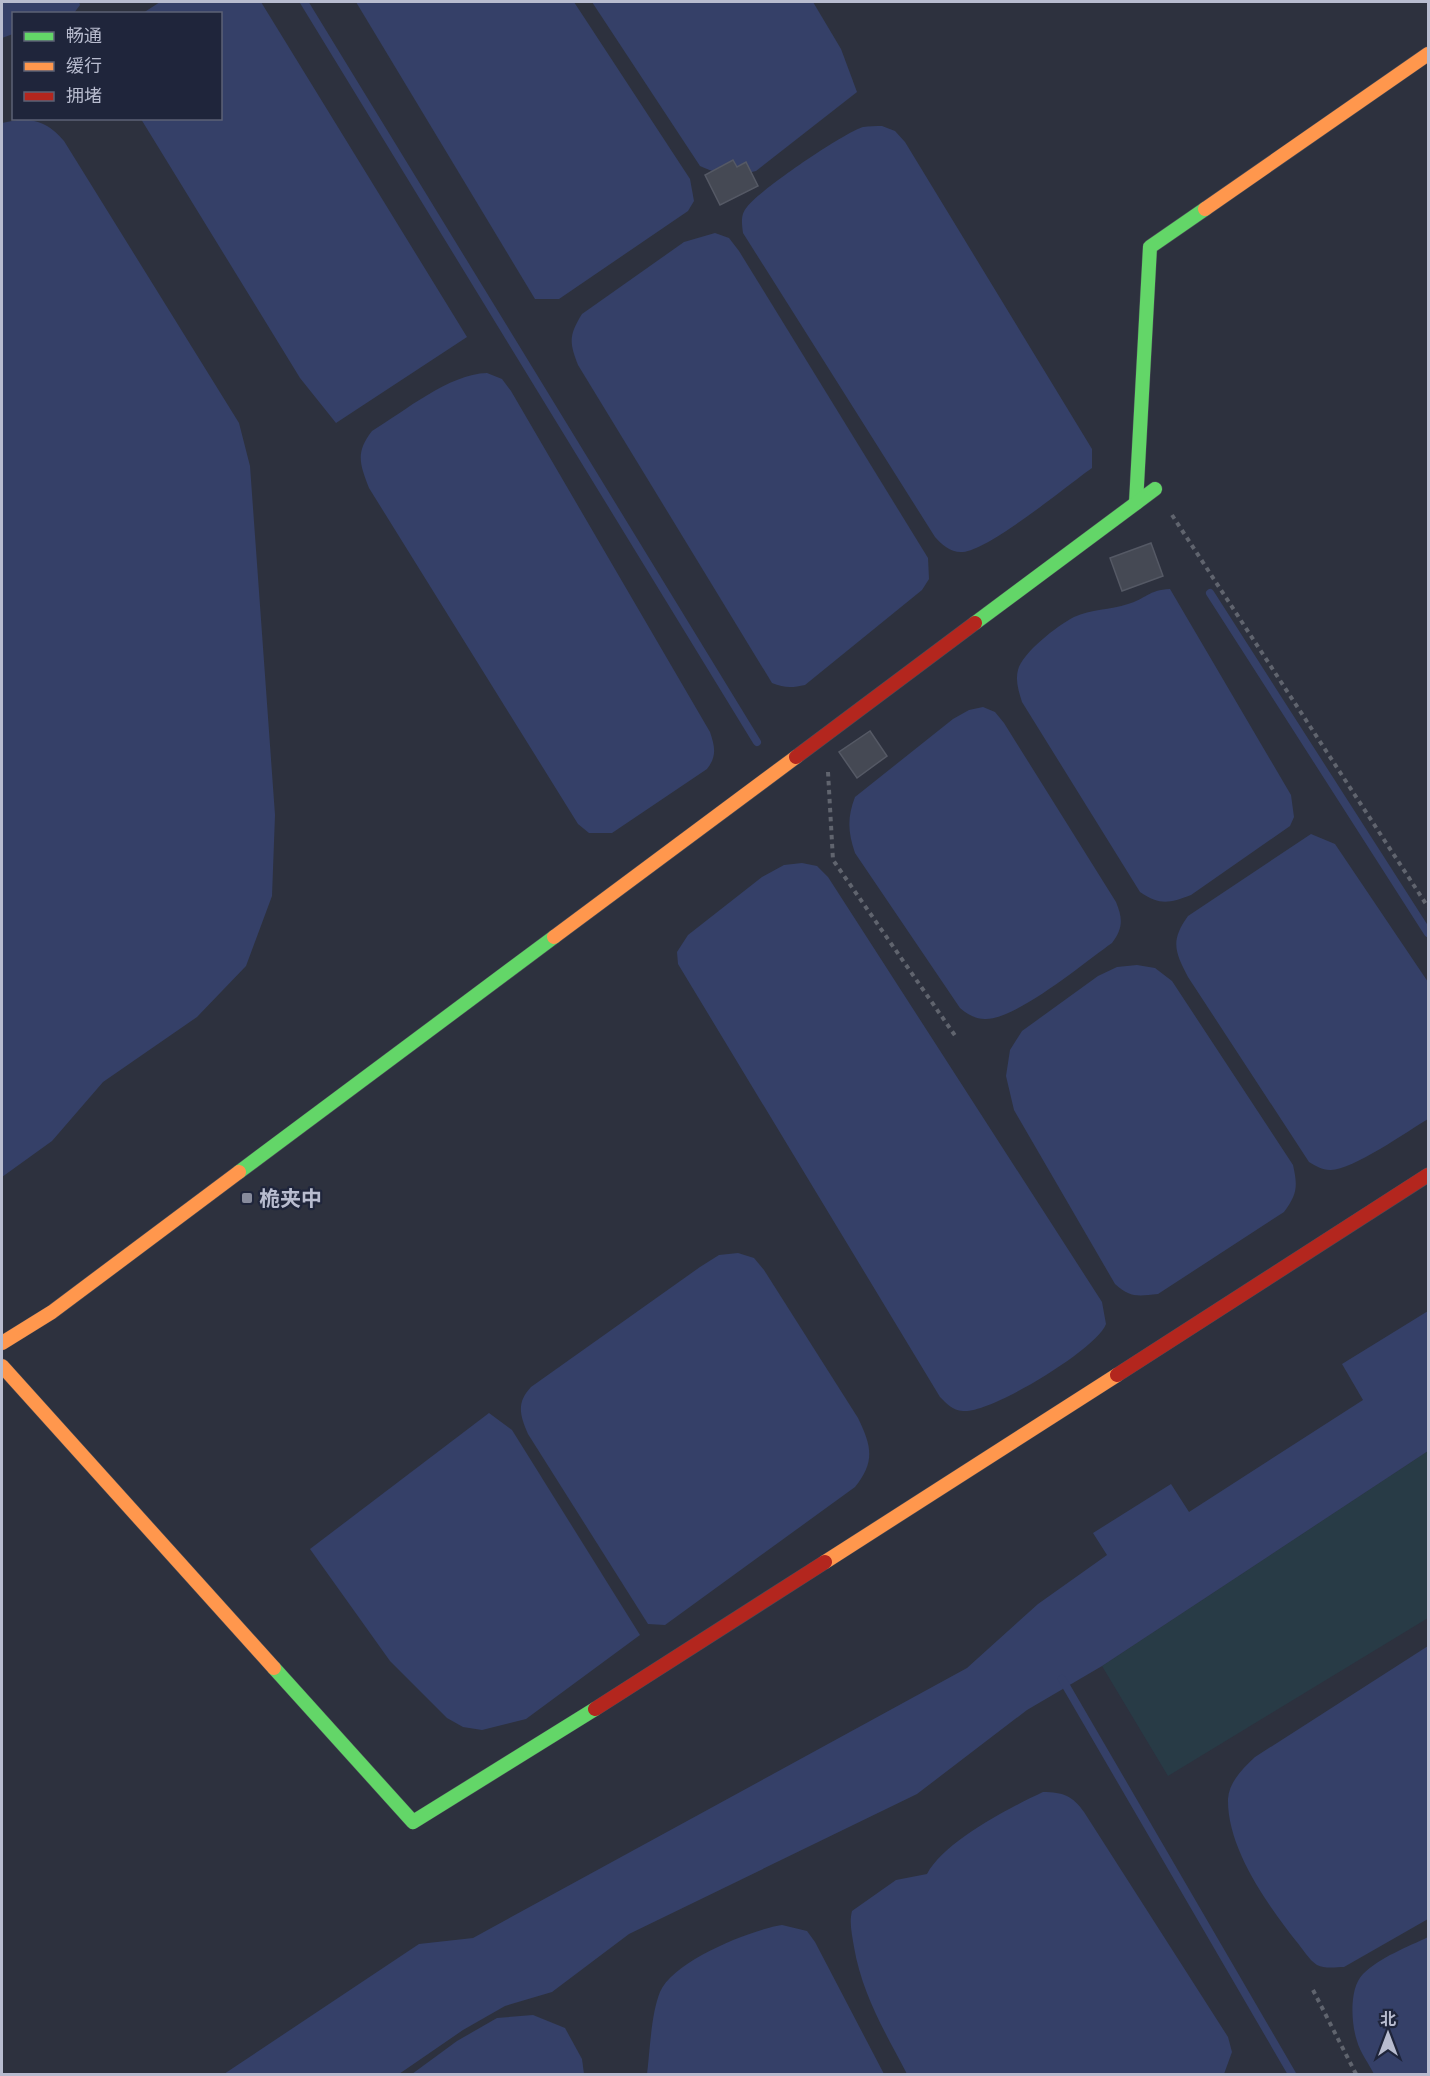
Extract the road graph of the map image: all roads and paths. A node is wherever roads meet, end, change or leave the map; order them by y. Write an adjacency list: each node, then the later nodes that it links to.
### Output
1 (1428, 54): 3 (street)
2 (1155, 489): 3 (street); 5 (path)
3 (1136, 503): 4 (street)
4 (825, 735): 6 (path); 8 (street)
5 (1428, 908)
6 (956, 1037)
7 (1428, 1175): 9 (street)
8 (2, 1343)
9 (2, 1366)
10 (1313, 1989): 11 (path)
11 (1356, 2074)

